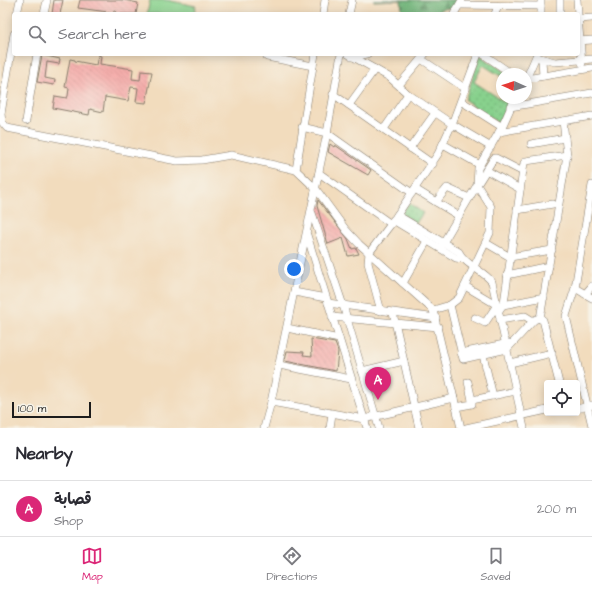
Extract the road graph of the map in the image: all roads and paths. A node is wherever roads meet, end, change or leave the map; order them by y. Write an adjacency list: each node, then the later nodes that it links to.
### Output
1 (20, 0): 10 (street)
2 (47, 0): 11 (street)
3 (326, 0): 12 (street)
4 (351, 0): 13 (street)
5 (560, 0): 16 (street)
6 (577, 0): 17 (street)
7 (461, 2): 9 (street); 14 (street)
8 (541, 3): 9 (street)
9 (498, 6): 15 (street)
10 (18, 12)
11 (44, 12)
12 (323, 12)
13 (349, 12)
14 (455, 12)
15 (496, 12)
16 (560, 12)
17 (578, 12)
18 (592, 18): 19 (street)
19 (580, 19)
20 (592, 40): 21 (street)
21 (580, 41)
22 (12, 46): 70 (street)
23 (580, 53): 33 (street)
24 (37, 56): 55 (street)
25 (315, 56): 35 (street)
26 (341, 56): 47 (street)
27 (352, 56): 39 (street)
28 (477, 56): 45 (street)
29 (486, 56): 36 (street)
30 (267, 57): 35 (street)
31 (423, 57): 44 (street); 45 (street)
32 (538, 57): 33 (street); 37 (street); 42 (street)
33 (581, 59): 34 (street); 40 (street)
34 (591, 59): 38 (street)
35 (313, 66): 58 (street)
36 (503, 68)
37 (532, 68)
38 (592, 68): 40 (street); 41 (street)
39 (375, 70): 44 (street); 51 (street)
40 (582, 70): 42 (street)
41 (592, 71)
42 (543, 76): 43 (street)
43 (532, 78)
44 (399, 85): 48 (street)
45 (466, 89): 49 (street)
46 (592, 93): 52 (street)
47 (333, 94): 51 (street); 61 (street)
48 (408, 94): 53 (street); 59 (street)
49 (461, 101): 57 (street); 60 (street)
50 (512, 104): 52 (street)
51 (349, 105): 59 (street)
52 (510, 107): 60 (street)
53 (435, 113): 57 (street); 65 (street)
54 (592, 116): 56 (street)
55 (26, 121)
56 (563, 121): 60 (street); 62 (street)
57 (452, 124): 63 (street); 66 (street)
58 (302, 127): 61 (street); 70 (street)
59 (384, 129): 65 (street)
60 (500, 129): 66 (street)
61 (327, 133): 73 (street); 78 (street)
62 (565, 138): 64 (street); 67 (street)
63 (443, 144): 68 (street); 69 (street)
64 (531, 144)
65 (410, 148): 68 (street)
66 (491, 148): 69 (street)
67 (567, 155): 72 (street); 92 (street)
68 (433, 164): 78 (street)
69 (480, 164): 74 (street)
70 (296, 170): 76 (street)
71 (486, 170): 72 (street); 74 (street); 77 (street)
72 (523, 172): 77 (street)
73 (319, 173): 76 (street); 86 (street)
74 (478, 185): 79 (street); 90 (street)
75 (592, 185): 80 (street)
76 (316, 189): 84 (street); 93 (street)
77 (520, 189): 83 (street)
78 (414, 191): 81 (street); 86 (street)
79 (469, 198): 81 (street); 85 (street)
80 (591, 198): 101 (street)
81 (436, 202): 85 (street)
82 (552, 204): 83 (street)
83 (517, 210): 94 (street)
84 (311, 211): 88 (street); 107 (street)
85 (459, 216): 91 (street)
86 (394, 220): 87 (street); 93 (street)
87 (417, 231): 89 (street); 91 (street)
88 (306, 233): 102 (street); 106 (street)
89 (427, 241): 91 (street); 98 (street)
90 (486, 243): 94 (street); 96 (street)
91 (442, 246): 96 (street)
92 (552, 250): 94 (street); 95 (street)
93 (369, 253): 98 (street); 111 (street)
94 (510, 257): 97 (street)
95 (549, 266): 97 (street); 104 (street)
96 (473, 267): 99 (street); 109 (street)
97 (507, 275): 109 (street)
98 (403, 283): 110 (street)
99 (465, 286): 108 (street); 109 (street)
100 (592, 286): 103 (street)
101 (575, 288): 103 (street); 138 (street)
102 (294, 292): 106 (street); 121 (street)
103 (585, 294): 105 (street)
104 (544, 297): 109 (street); 118 (street)
105 (592, 298)
106 (327, 300): 107 (street); 113 (street)
107 (343, 305): 111 (street); 114 (street)
108 (450, 305): 110 (street); 124 (street)
109 (500, 305): 116 (street); 117 (street)
110 (433, 310): 115 (street)
111 (381, 311): 112 (street)
112 (393, 313): 115 (street); 119 (street)
113 (332, 317): 114 (street); 122 (street)
114 (347, 318): 119 (street); 129 (street)
115 (436, 318): 120 (street)
116 (474, 318)
117 (500, 320): 118 (street); 123 (street)
118 (537, 320): 123 (street); 125 (street)
119 (396, 324): 120 (street); 126 (street)
120 (438, 327): 135 (street)
121 (287, 328): 122 (street); 128 (street)
122 (338, 339): 130 (street)
123 (506, 346): 124 (street); 127 (street)
124 (482, 351): 134 (street)
125 (552, 353): 127 (street); 131 (street)
126 (404, 361): 129 (street); 140 (street)
127 (510, 363): 133 (street)
128 (279, 366): 130 (street); 137 (street)
129 (362, 371): 145 (street)
130 (351, 379): 146 (street)
131 (558, 380)
132 (468, 382): 136 (street)
133 (516, 391): 134 (street); 144 (street)
134 (493, 396): 136 (street)
135 (454, 398): 139 (street); 140 (street)
136 (472, 400): 139 (street)
137 (272, 402): 143 (street); 148 (street)
138 (590, 405): 141 (street); 147 (street)
139 (456, 407): 153 (street)
140 (415, 408): 145 (street); 152 (street)
141 (580, 408)
142 (544, 411): 144 (street)
143 (332, 414): 146 (street); 149 (street)
144 (522, 416): 154 (street); 155 (street)
145 (376, 417): 146 (street); 151 (street)
146 (364, 419): 150 (street)
147 (592, 426)
148 (264, 428)
149 (330, 428)
150 (367, 428)
151 (379, 428)
152 (419, 428)
153 (461, 428)
154 (466, 428)
155 (524, 428)

